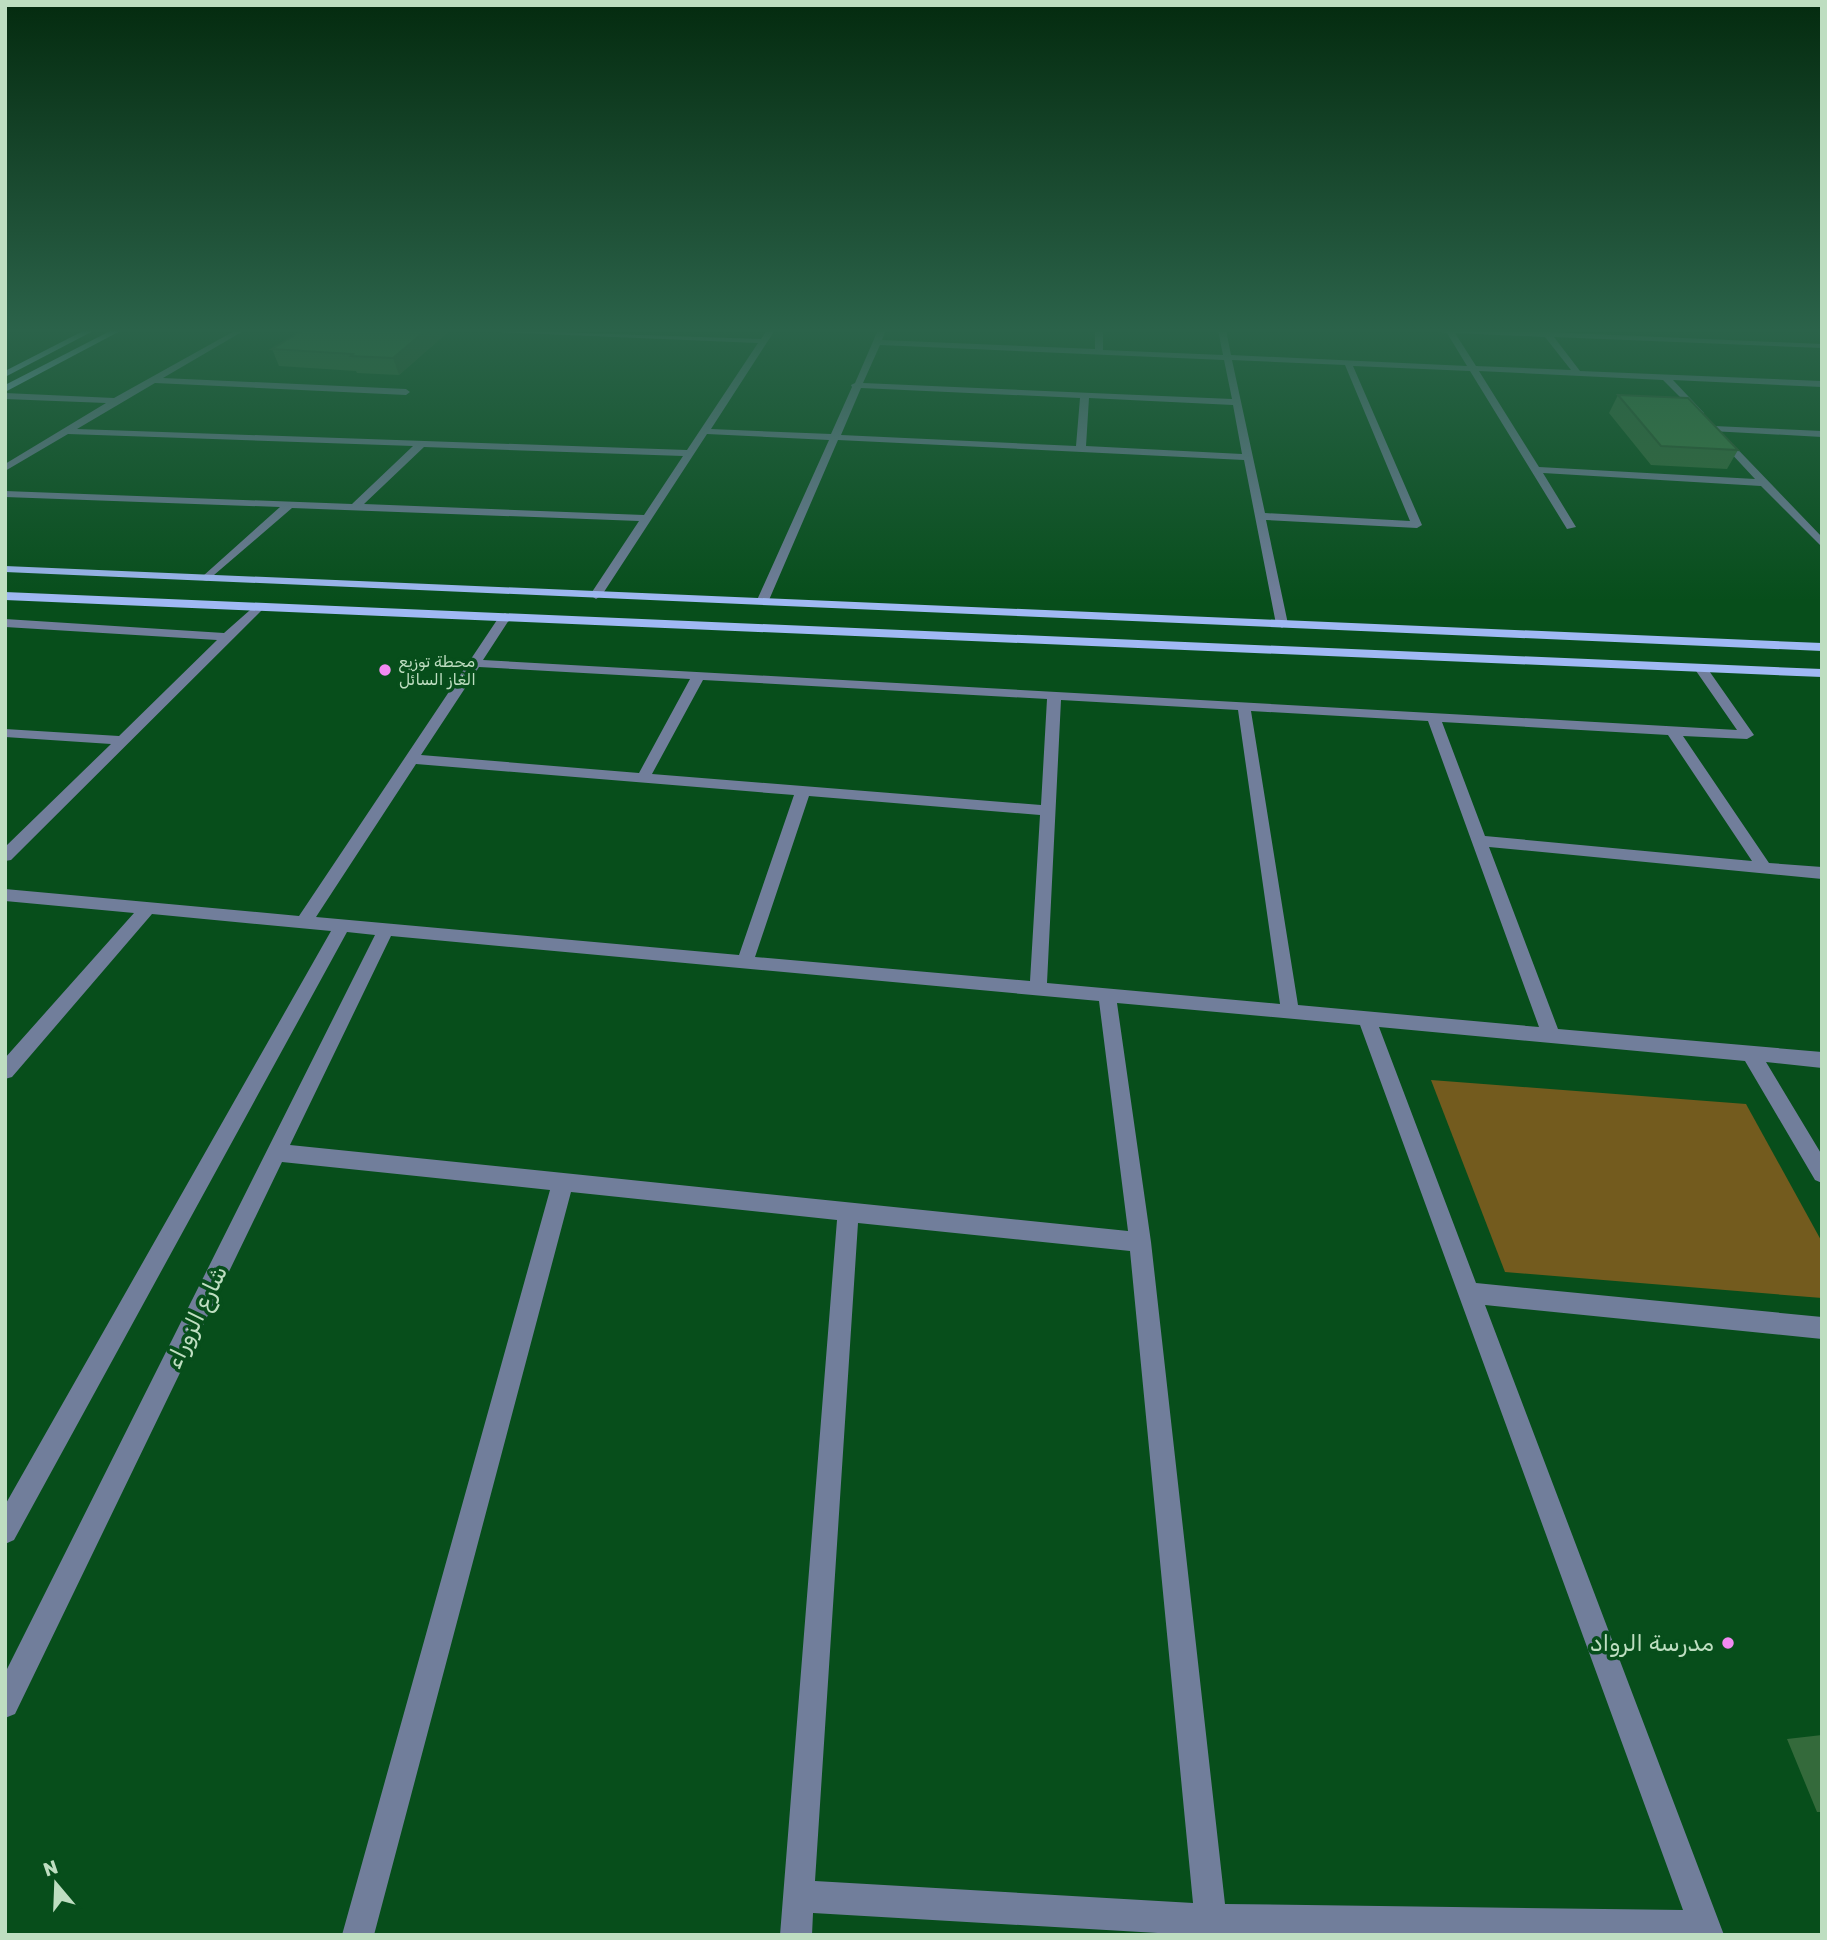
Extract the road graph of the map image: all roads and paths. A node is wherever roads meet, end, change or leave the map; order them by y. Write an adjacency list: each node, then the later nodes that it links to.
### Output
1 (83, 421): 10 (street)
2 (710, 421): 11 (street)
3 (839, 421): 13 (street)
4 (1083, 421): 15 (street)
5 (1240, 421): 17 (street)
6 (1373, 421): 24 (street)
7 (1505, 421): 19 (street)
8 (1706, 421): 9 (street)
9 (1714, 429): 12 (street); 20 (street)
10 (65, 431): 14 (street); 18 (street)
11 (703, 431): 13 (street); 16 (street)
12 (1822, 434)
13 (832, 437): 15 (street); 32 (street)
14 (421, 444): 16 (street); 23 (street)
15 (1081, 448): 17 (street)
16 (688, 453): 25 (street)
17 (1248, 457): 24 (street)
18 (5, 468)
19 (1536, 470): 20 (street); 26 (street)
20 (1765, 484): 27 (street)
21 (5, 494): 22 (street)
22 (289, 505): 23 (street); 29 (street)
23 (354, 508): 25 (street)
24 (1260, 516): 37 (street)
25 (646, 518): 30 (street)
26 (1572, 527)
27 (1822, 544)
28 (5, 569): 29 (main road)
29 (207, 578): 30 (main road)
30 (596, 594): 32 (main road)
31 (5, 596): 33 (main road)
32 (763, 600): 35 (main road)
33 (258, 607): 34 (main road); 38 (street)
34 (505, 617): 39 (main road); 41 (street)
35 (1130, 617): 37 (main road); 39 (main road)
36 (5, 623): 38 (street)
37 (1282, 624): 40 (main road)
38 (227, 637): 50 (street)
39 (1132, 644): 42 (main road)
40 (1822, 647)
41 (475, 663): 44 (street); 51 (street)
42 (1700, 668): 43 (main road); 49 (street)
43 (1822, 673)
44 (698, 676): 45 (street); 52 (street)
45 (1054, 696): 46 (street); 54 (street)
46 (1244, 707): 47 (street); 67 (street)
47 (1434, 719): 49 (street); 55 (street)
48 (5, 733): 50 (street)
49 (1674, 733): 57 (street)
50 (120, 740): 56 (street)
51 (413, 759): 52 (street); 61 (street)
52 (643, 778): 53 (street)
53 (803, 791): 54 (street); 64 (street)
54 (1048, 811): 65 (street)
55 (1481, 841): 57 (street); 69 (street)
56 (5, 856)
57 (1764, 867): 58 (street)
58 (1822, 873)
59 (5, 895): 60 (street)
60 (148, 908): 61 (street); 72 (street)
61 (304, 922): 62 (street)
62 (342, 926): 63 (street); 80 (street)
63 (387, 930): 64 (street); 73 (street, شارع الزوراء)
64 (745, 962): 65 (street)
65 (1038, 989): 66 (street)
66 (1107, 995): 67 (street); 77 (street)
67 (1290, 1013): 68 (street)
68 (1367, 1019): 69 (street); 78 (street)
69 (1552, 1036): 70 (street)
70 (1750, 1053): 71 (street); 74 (street)
71 (1822, 1060)
72 (5, 1071)
73 (278, 1153): 75 (street); 81 (street, شارع الزوراء)
74 (1822, 1174)
75 (563, 1182): 76 (street); 85 (street)
76 (848, 1212): 77 (street); 82 (street)
77 (1140, 1242): 83 (street)
78 (1469, 1293): 79 (street); 84 (street)
79 (1822, 1328)
80 (5, 1531)
81 (5, 1704)
82 (799, 1896): 83 (street); 86 (street)
83 (1211, 1920): 84 (street)
84 (1706, 1930)
85 (358, 1935)
86 (796, 1935)

